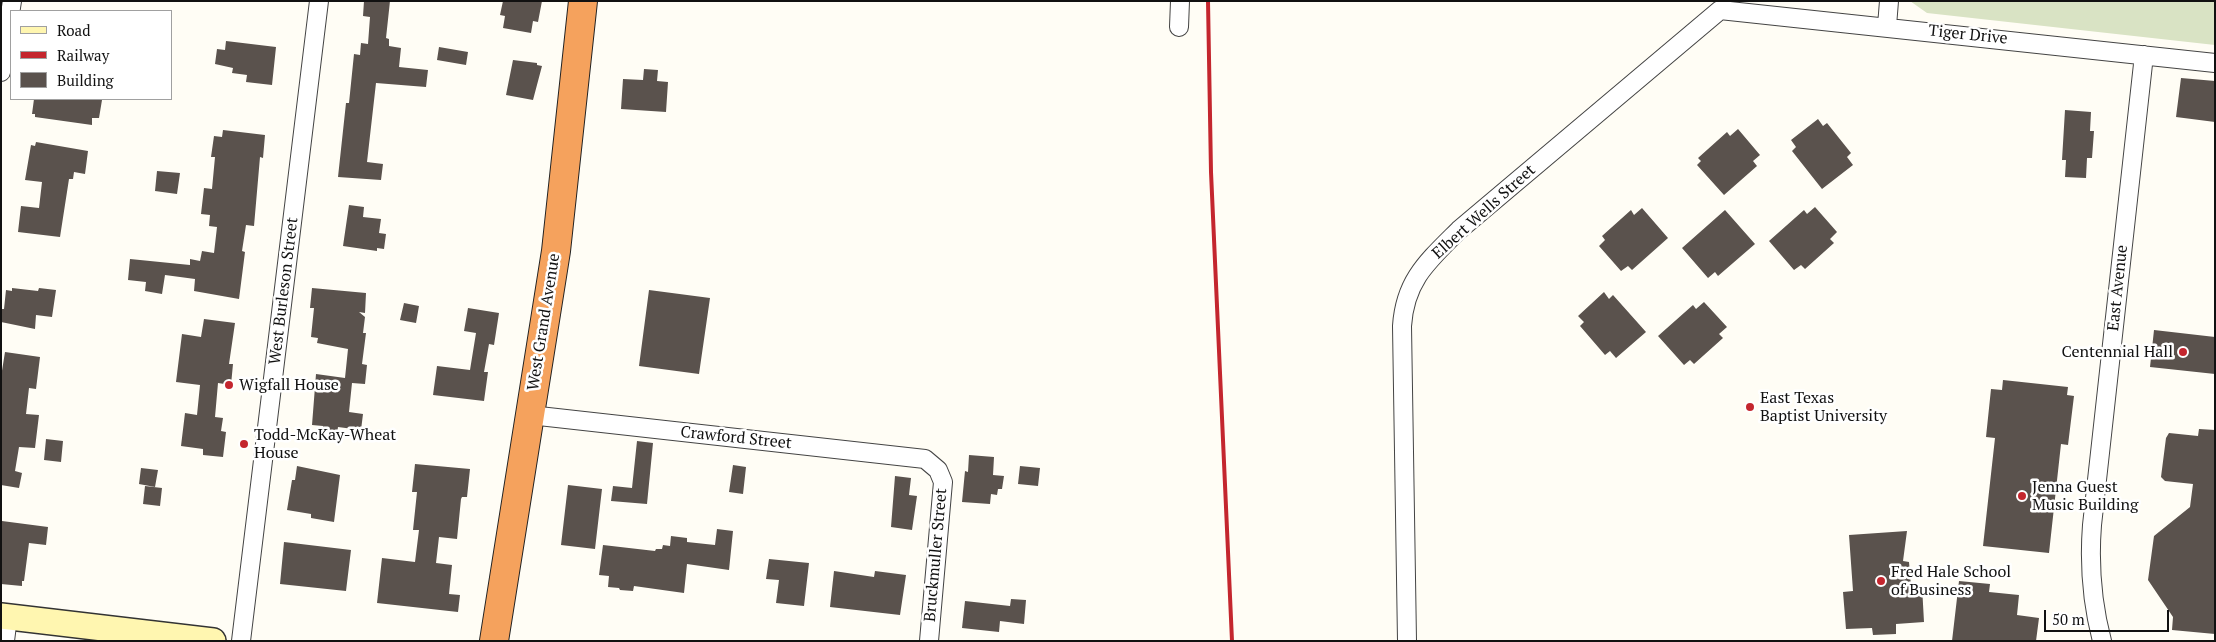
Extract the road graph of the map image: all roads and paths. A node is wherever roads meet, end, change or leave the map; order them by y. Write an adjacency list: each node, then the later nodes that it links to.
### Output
1 (319, 1): 16 (street, West Burleson Street)
2 (583, 1): 12 (highway, West Grand Avenue)
3 (1180, 1): 8 (street)
4 (1889, 1): 7 (street)
5 (1720, 10): 7 (street, Tiger Drive); 19 (street, Elbert Wells Street)
6 (10, 14): 11 (street)
7 (1887, 26): 9 (street, Tiger Drive)
8 (1179, 27)
9 (2144, 55): 10 (street, Tiger Drive); 20 (street, East Avenue)
10 (2215, 63)
11 (1, 72)
12 (530, 415): 13 (street, Crawford Street); 17 (highway, West Grand Avenue)
13 (938, 470): 18 (street, Bruckmuller Street)
14 (5, 625): 15 (main road)
15 (213, 641)
16 (241, 641)
17 (494, 641)
18 (929, 641)
19 (1407, 641)
20 (2102, 641)

